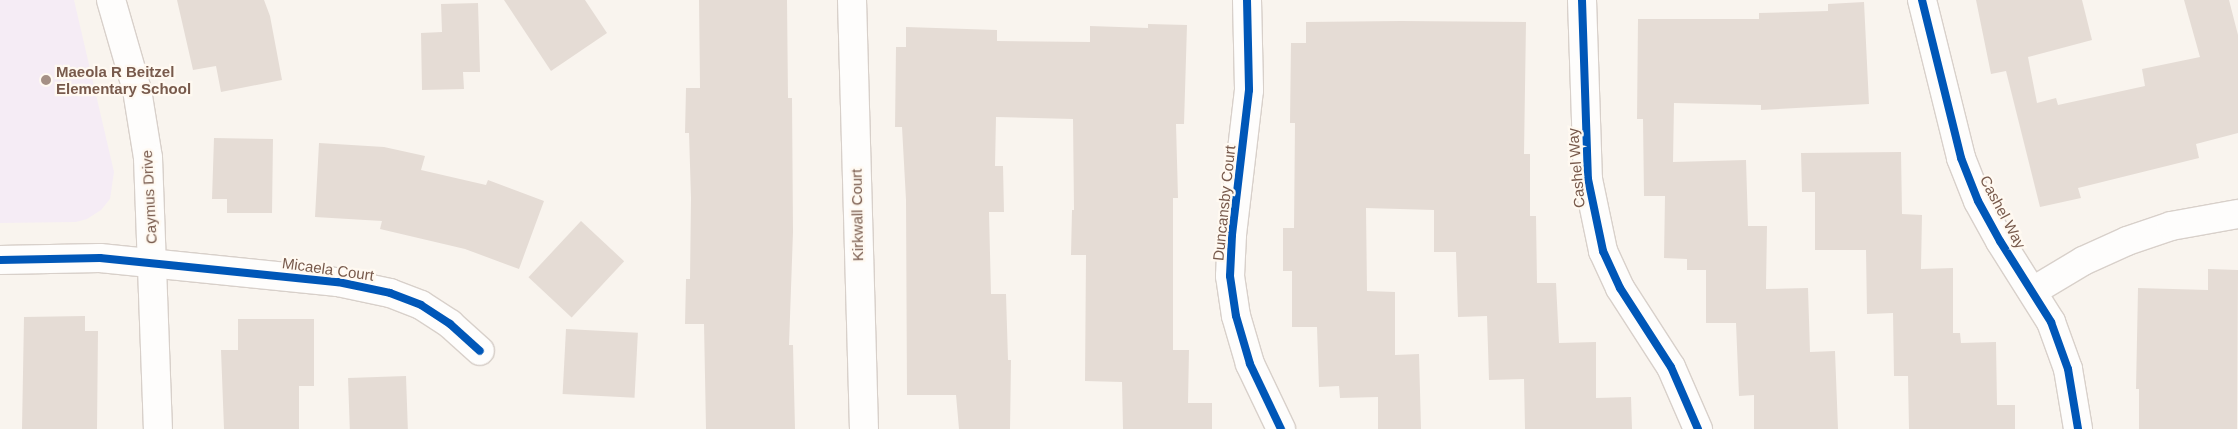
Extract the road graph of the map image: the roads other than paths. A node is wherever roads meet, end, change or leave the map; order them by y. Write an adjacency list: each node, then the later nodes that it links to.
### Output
1 (111, 0): 8 (street, Caymus Drive)
2 (852, 0): 12 (street, Kirkwall Court)
3 (1247, 0): 13 (street, Duncansby Court)
4 (1582, 0): 14 (street, Cashel Way)
5 (1922, 0): 9 (street, Cashel Way)
6 (2238, 214): 9 (street)
7 (0, 260): 8 (street, Micaela Court)
8 (153, 264): 10 (street, Micaela Court); 11 (street, Caymus Drive)
9 (2033, 291): 15 (street, Cashel Way)
10 (480, 351)
11 (158, 429)
12 (864, 429)
13 (1281, 429)
14 (1698, 429)
15 (2078, 429)

